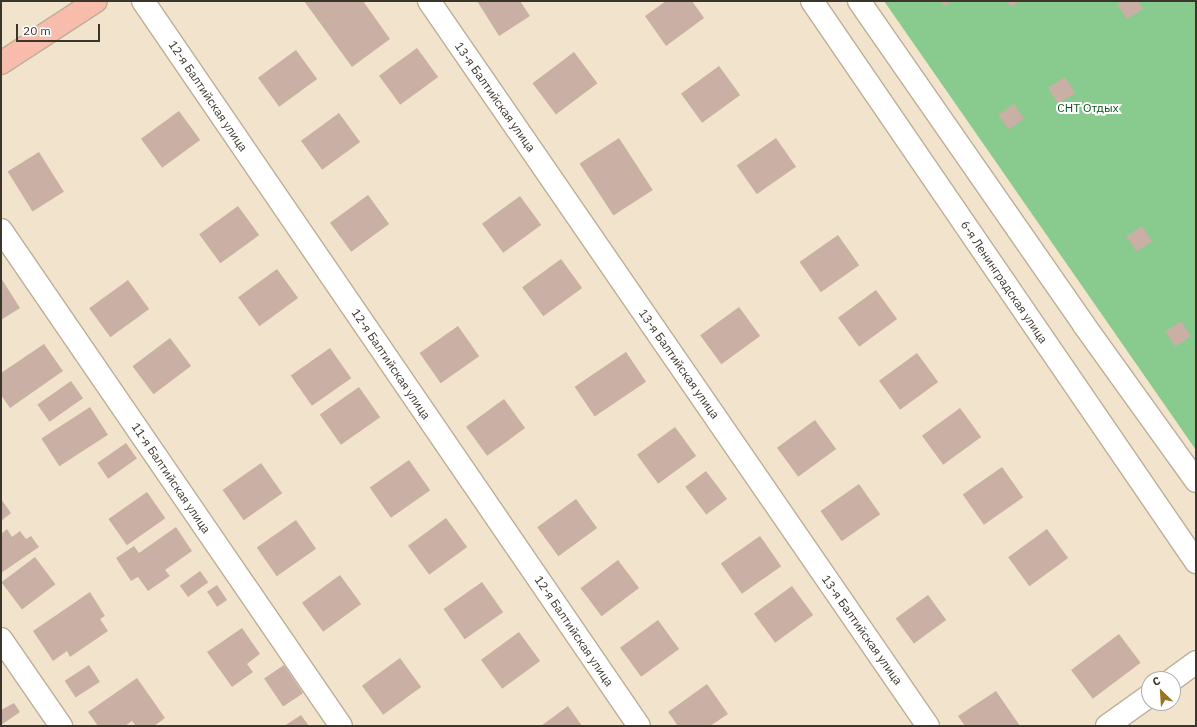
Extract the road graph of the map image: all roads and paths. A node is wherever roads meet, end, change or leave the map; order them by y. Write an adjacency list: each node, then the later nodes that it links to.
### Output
1 (96, 1): 6 (main road)
2 (143, 1): 16 (street, 12-я Балтийская улица)
3 (429, 1): 17 (street, 13-я Балтийская улица)
4 (812, 1): 9 (street, 6-я Ленинградская улица)
5 (860, 1): 8 (street)
6 (1, 63)
7 (1, 230): 15 (street, 11-я Балтийская улица)
8 (1196, 481)
9 (1196, 562)
10 (1, 639): 14 (street)
11 (1196, 662): 12 (street)
12 (1181, 673)
13 (1141, 702): 18 (street)
14 (61, 726)
15 (341, 726)
16 (639, 726)
17 (928, 726)
18 (1108, 726)

